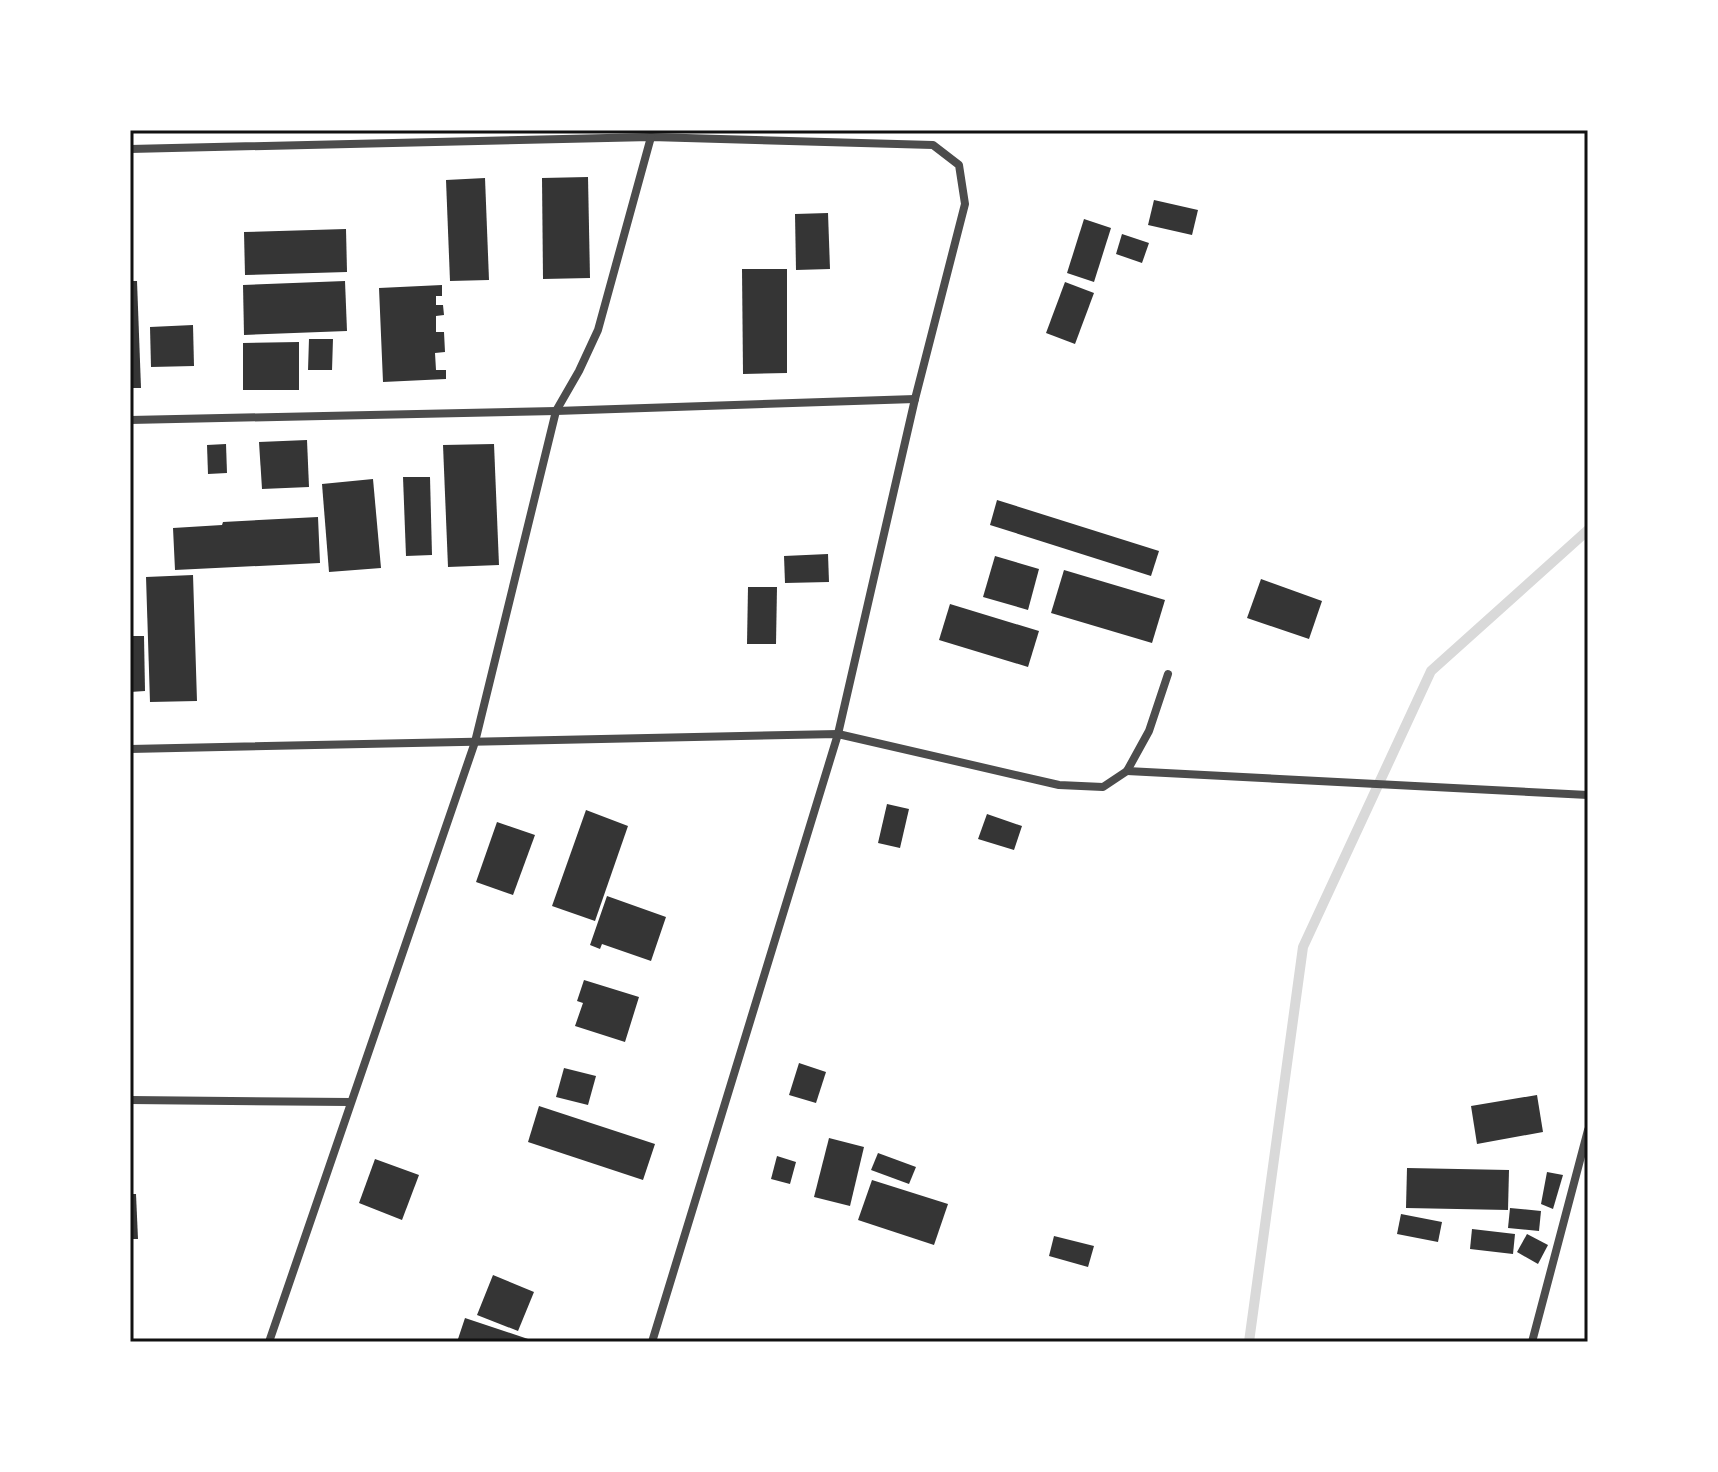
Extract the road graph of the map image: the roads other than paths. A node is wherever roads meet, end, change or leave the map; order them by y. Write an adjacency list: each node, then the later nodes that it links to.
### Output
1 (651, 137): 2 (street); 3 (street); 4 (street)
2 (130, 149)
3 (915, 399): 4 (street); 7 (street)
4 (556, 411): 5 (street); 8 (street)
5 (130, 420)
6 (1168, 674): 10 (street)
7 (838, 734): 8 (street); 10 (street); 16 (street)
8 (475, 742): 9 (street); 13 (street)
9 (130, 749)
10 (1127, 771): 11 (street)
11 (1588, 795)
12 (130, 1100): 13 (street)
13 (350, 1102): 15 (street)
14 (1588, 1130): 17 (street)
15 (269, 1342)
16 (652, 1342)
17 (1532, 1342)

